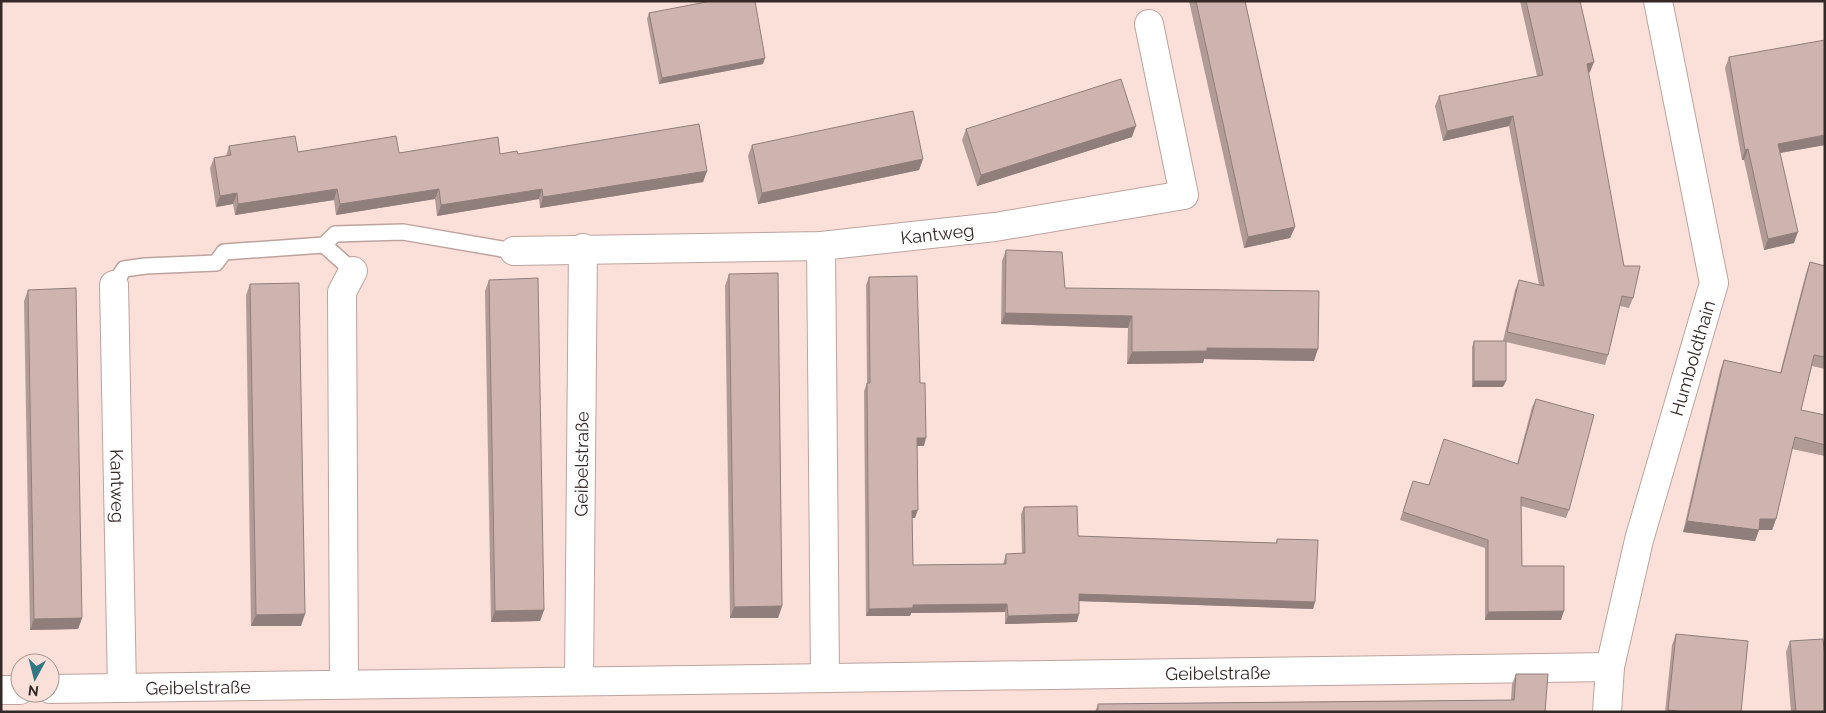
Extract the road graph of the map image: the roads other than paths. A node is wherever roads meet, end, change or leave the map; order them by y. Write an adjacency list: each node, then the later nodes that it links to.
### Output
1 (1658, 1): 9 (street, Humboldthain)
2 (1149, 24): 4 (street, Kantweg)
3 (324, 245): 6 (lane); 7 (lane); 8 (lane)
4 (821, 246): 5 (street, Kantweg); 10 (street)
5 (583, 248): 6 (street, Kantweg); 11 (street, Geibelstraße)
6 (514, 251)
7 (353, 271): 12 (street)
8 (114, 285): 13 (street, Kantweg)
9 (1610, 667): 10 (street, Geibelstraße); 15 (street, Humboldthain)
10 (825, 676): 11 (street, Geibelstraße)
11 (579, 680): 12 (street, Geibelstraße)
12 (344, 684): 13 (street, Geibelstraße)
13 (122, 688): 14 (street, Geibelstraße)
14 (60, 689)
15 (1607, 712)

